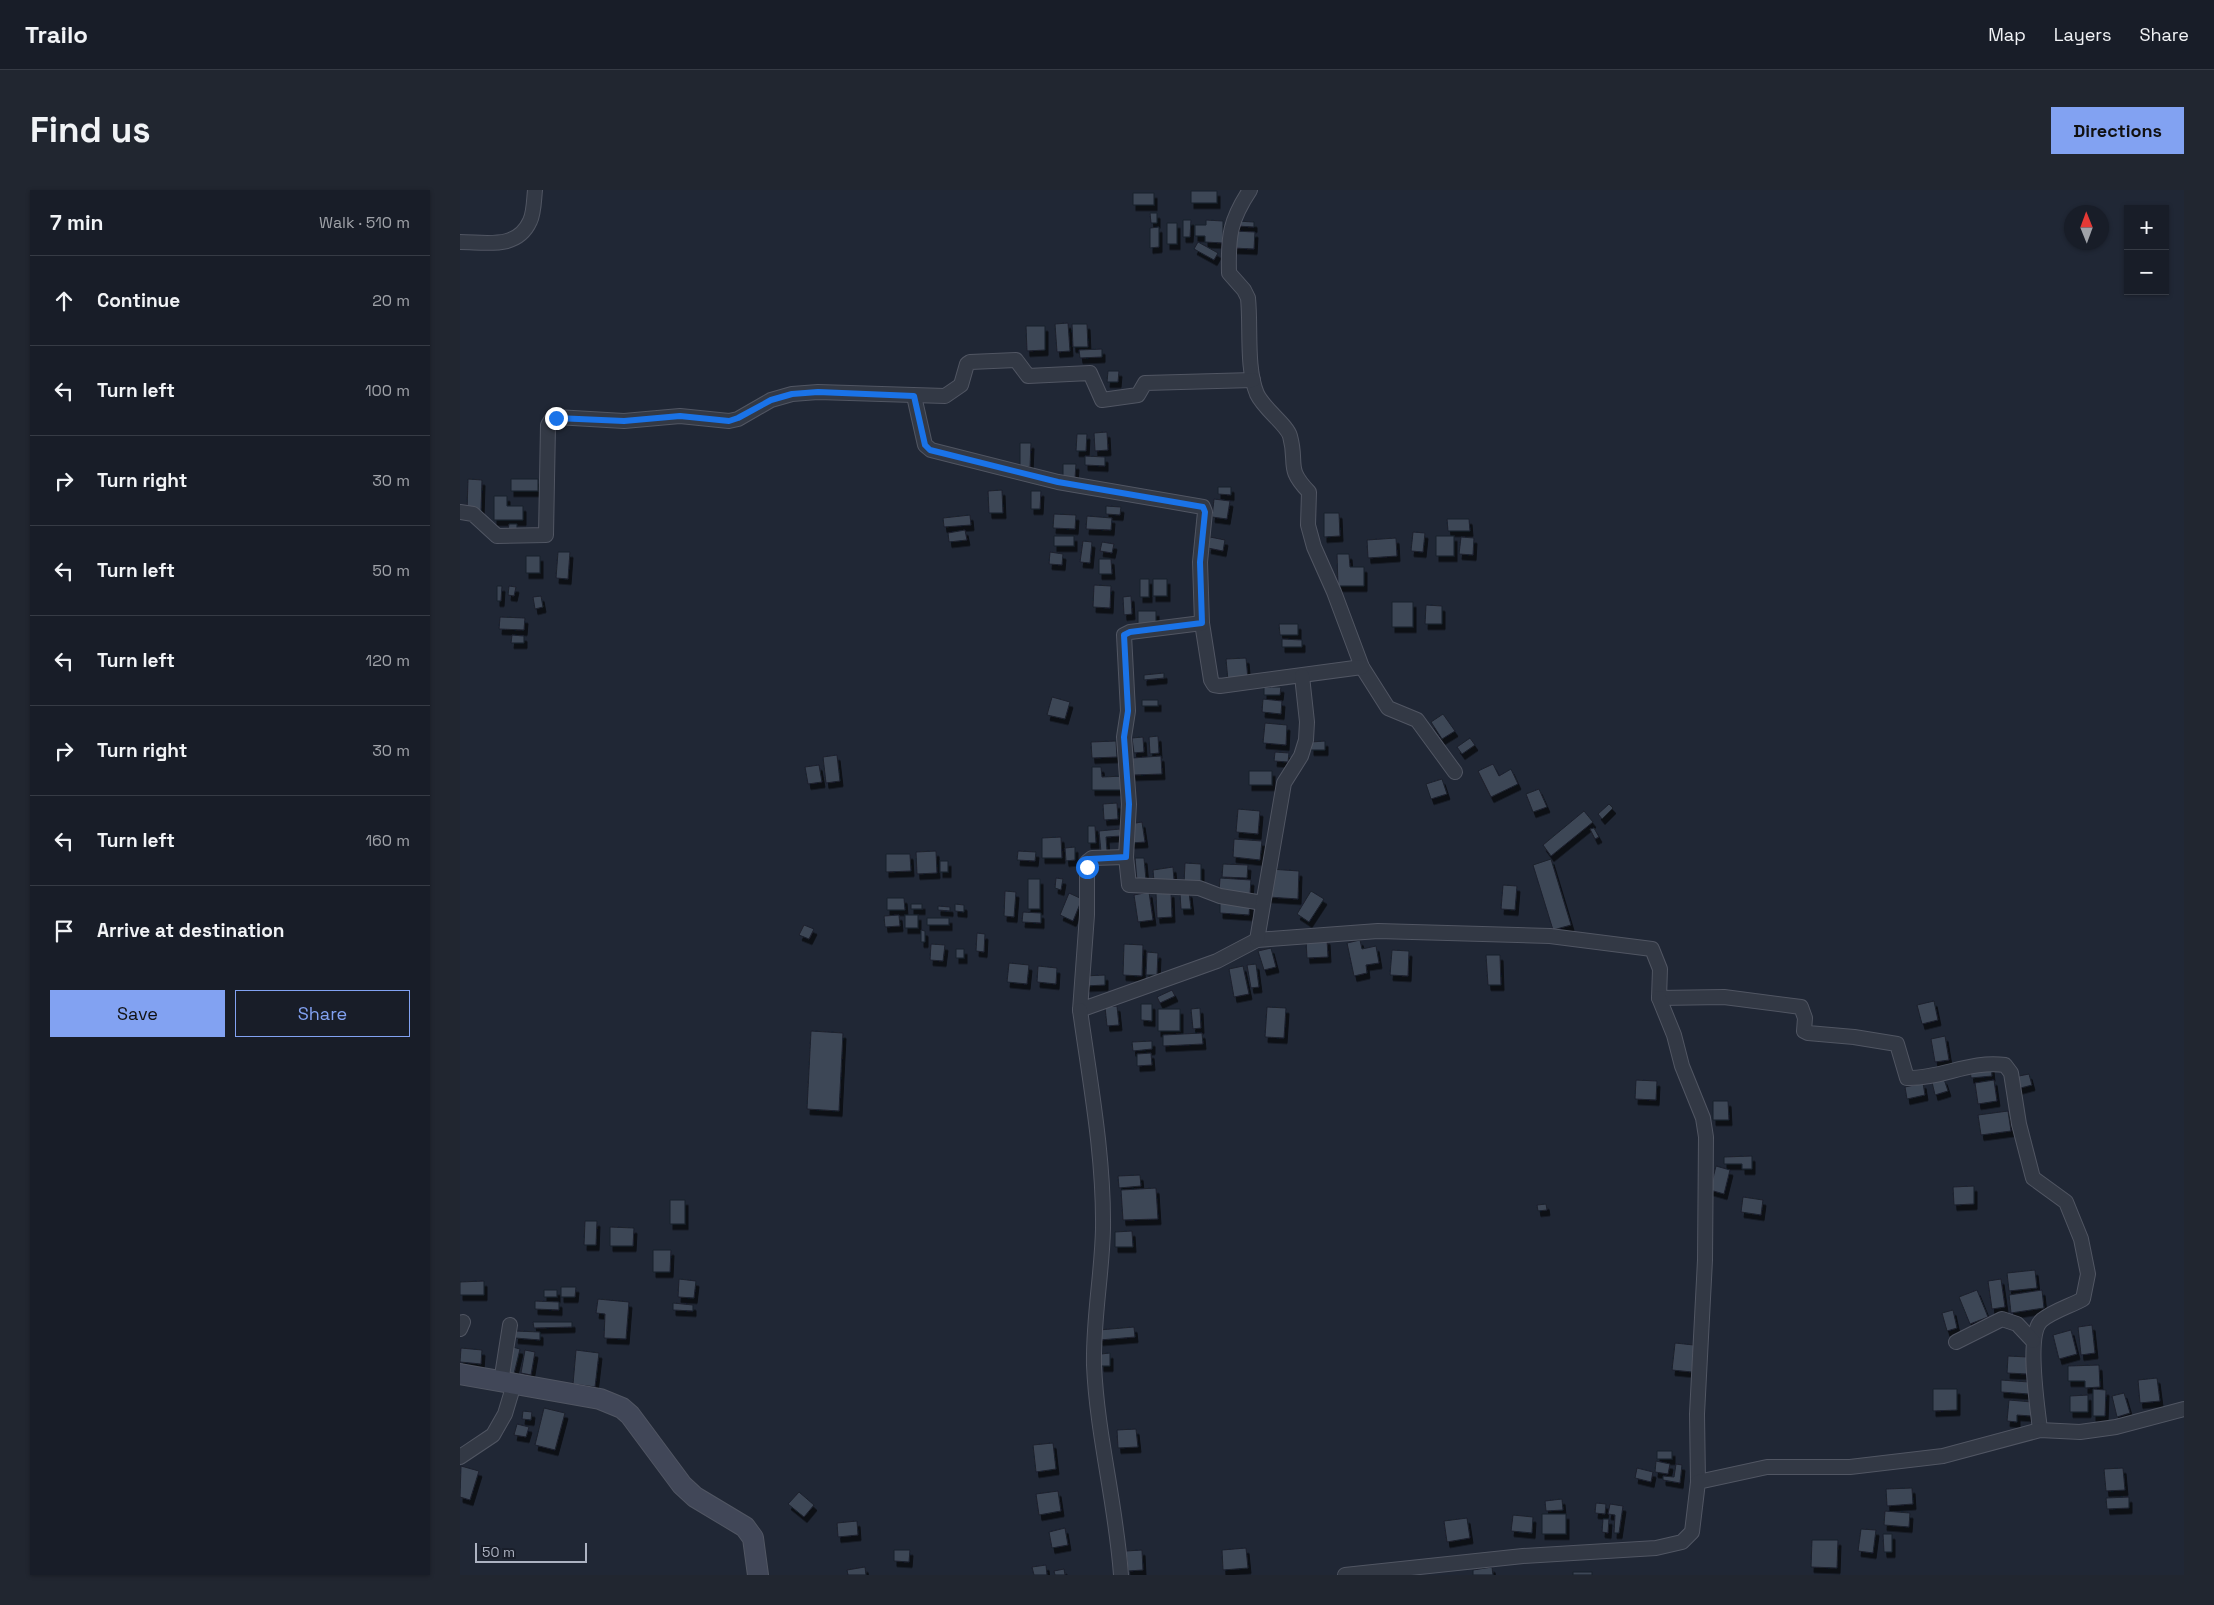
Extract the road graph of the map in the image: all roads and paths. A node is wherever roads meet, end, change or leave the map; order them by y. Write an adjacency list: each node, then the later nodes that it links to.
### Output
1 (535, 190): 3 (street)
2 (1250, 190): 4 (street)
3 (460, 242)
4 (1253, 380): 5 (street); 8 (street)
5 (914, 396): 6 (street); 7 (street)
6 (460, 512)
7 (1202, 623): 9 (street); 11 (street)
8 (1362, 667): 9 (street); 10 (street)
9 (1302, 676): 12 (street)
10 (1455, 772)
11 (1126, 857): 12 (street); 15 (street)
12 (1263, 902): 13 (street)
13 (1257, 940): 14 (street); 15 (street)
14 (1659, 998): 17 (street); 24 (street)
15 (1080, 1010): 26 (street)
16 (510, 1325): 20 (street)
17 (2033, 1341): 18 (street); 22 (street)
18 (1956, 1342)
19 (460, 1374): 20 (street)
20 (507, 1383): 23 (street); 25 (street)
21 (2184, 1409): 22 (street)
22 (2040, 1430): 24 (street)
23 (460, 1457)
24 (1698, 1482): 27 (street)
25 (758, 1575)
26 (1122, 1575)
27 (1345, 1575)

